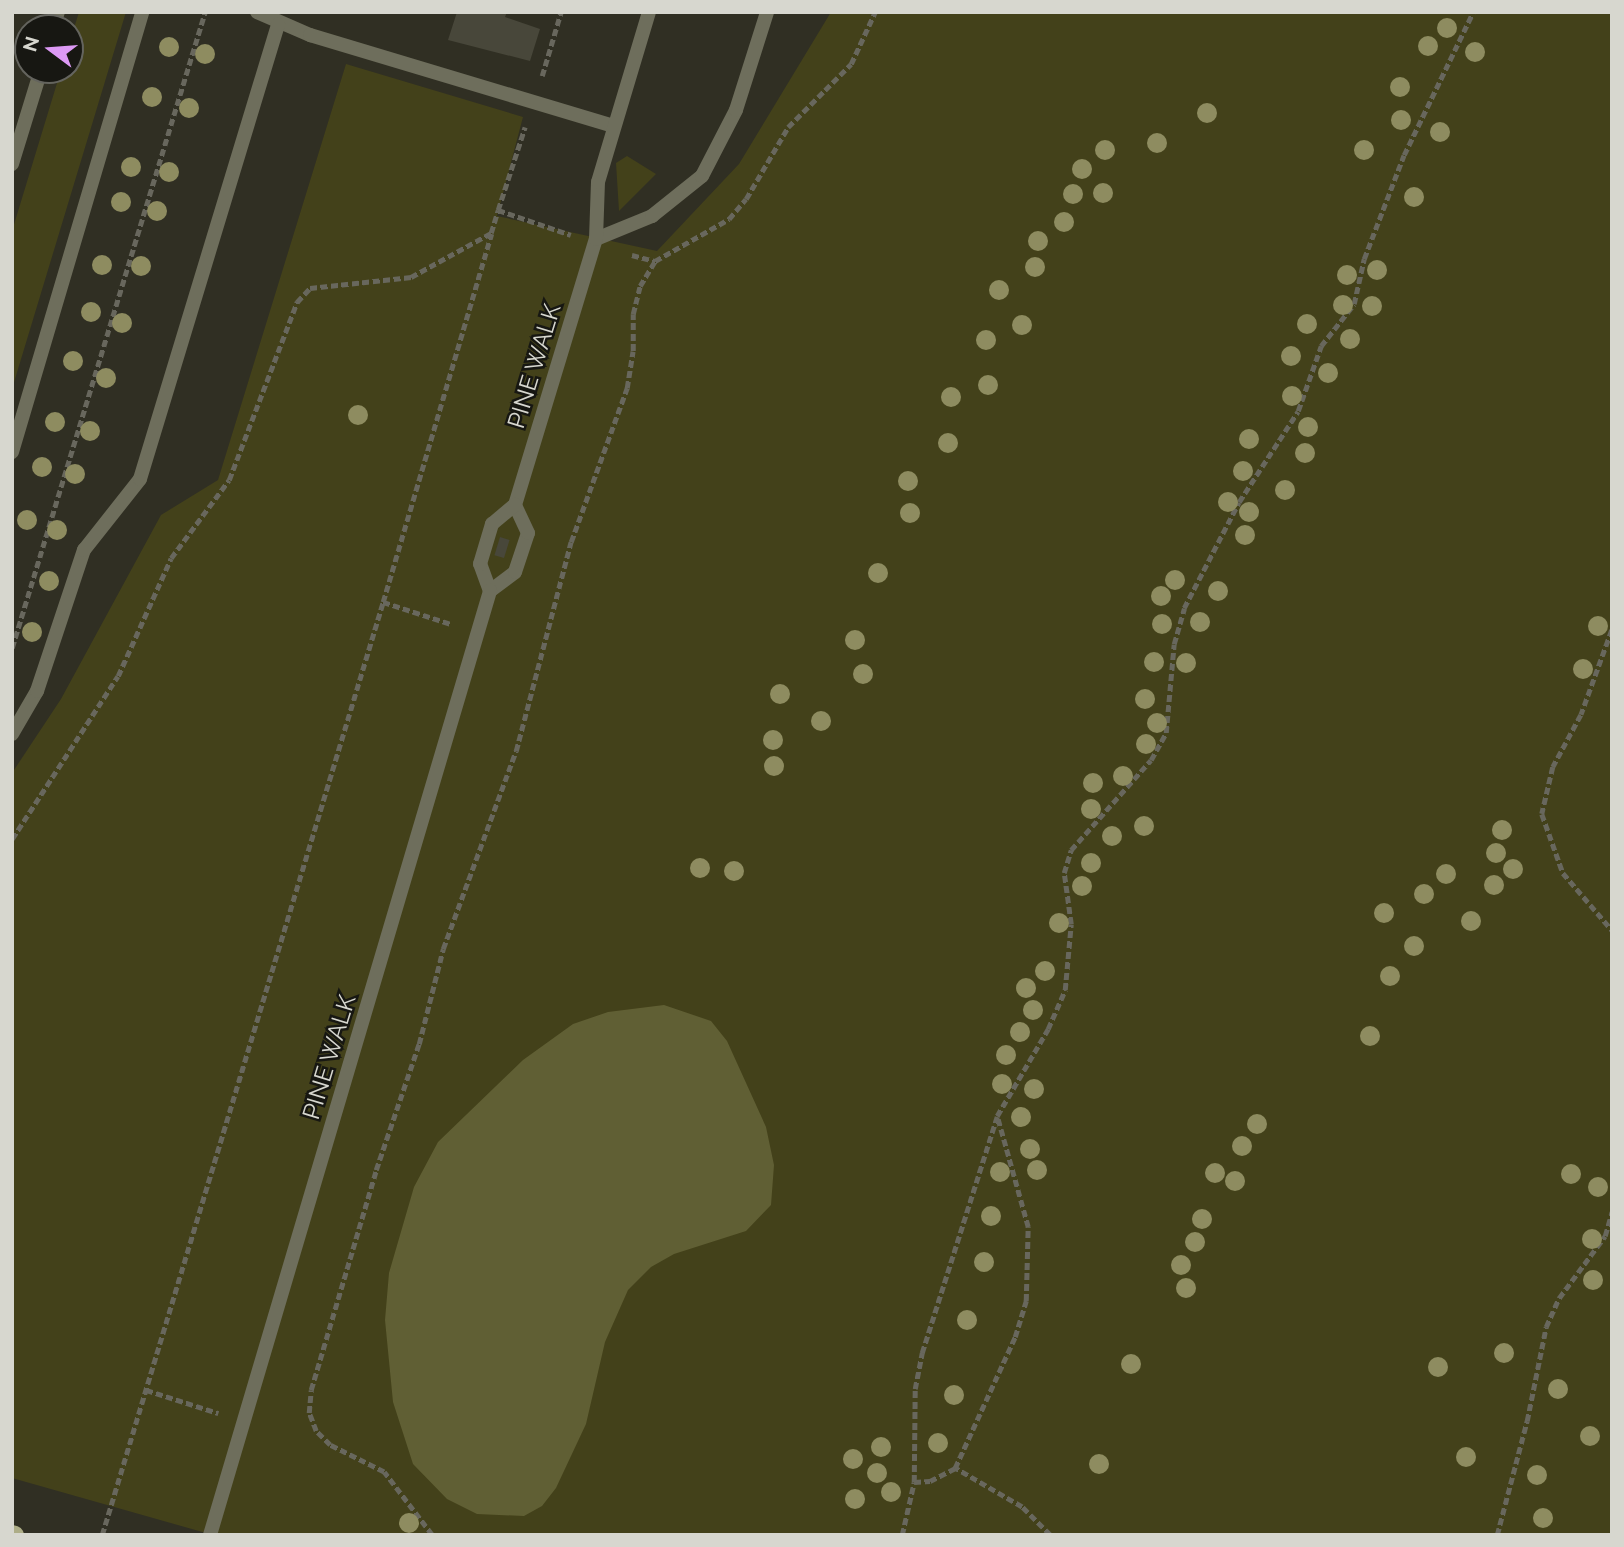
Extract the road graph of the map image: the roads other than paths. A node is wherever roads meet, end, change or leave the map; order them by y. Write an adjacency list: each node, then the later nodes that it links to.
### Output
1 (142, 12): 10 (lane)
2 (257, 12): 5 (lane)
3 (649, 12): 7 (lane, PINE WALK)
4 (767, 12): 9 (lane)
5 (278, 24): 7 (lane); 13 (lane)
6 (37, 84): 8 (lane)
7 (613, 126): 9 (lane, PINE WALK)
8 (12, 164)
9 (595, 242): 11 (lane, PINE WALK)
10 (12, 452)
11 (515, 505): 12 (lane); 12 (lane)
12 (490, 591): 14 (lane, PINE WALK)
13 (12, 734)
14 (210, 1535)

